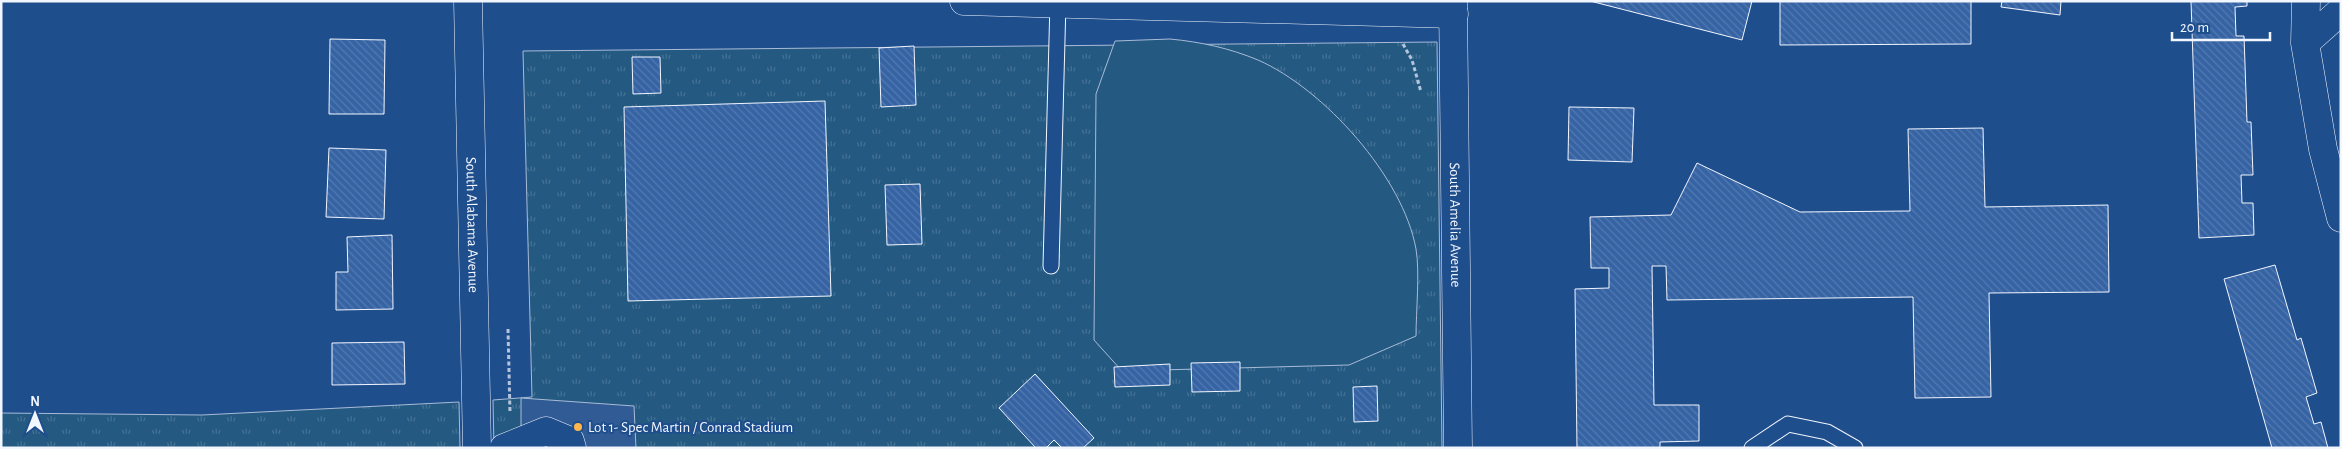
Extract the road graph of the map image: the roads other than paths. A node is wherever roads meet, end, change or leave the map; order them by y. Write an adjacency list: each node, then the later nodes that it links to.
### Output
1 (468, 1): 10 (street, South Alabama Avenue)
2 (964, 1): 4 (street)
3 (2306, 1): 7 (street)
4 (1058, 2): 5 (street); 9 (lane)
5 (1454, 8): 13 (street, South Amelia Avenue)
6 (2341, 11): 7 (street)
7 (2305, 43): 8 (street)
8 (2341, 218)
9 (1051, 266)
10 (477, 448)
11 (504, 448): 12 (street)
12 (572, 448)
13 (1458, 448)
14 (1752, 448): 15 (lane)
15 (1855, 448)

